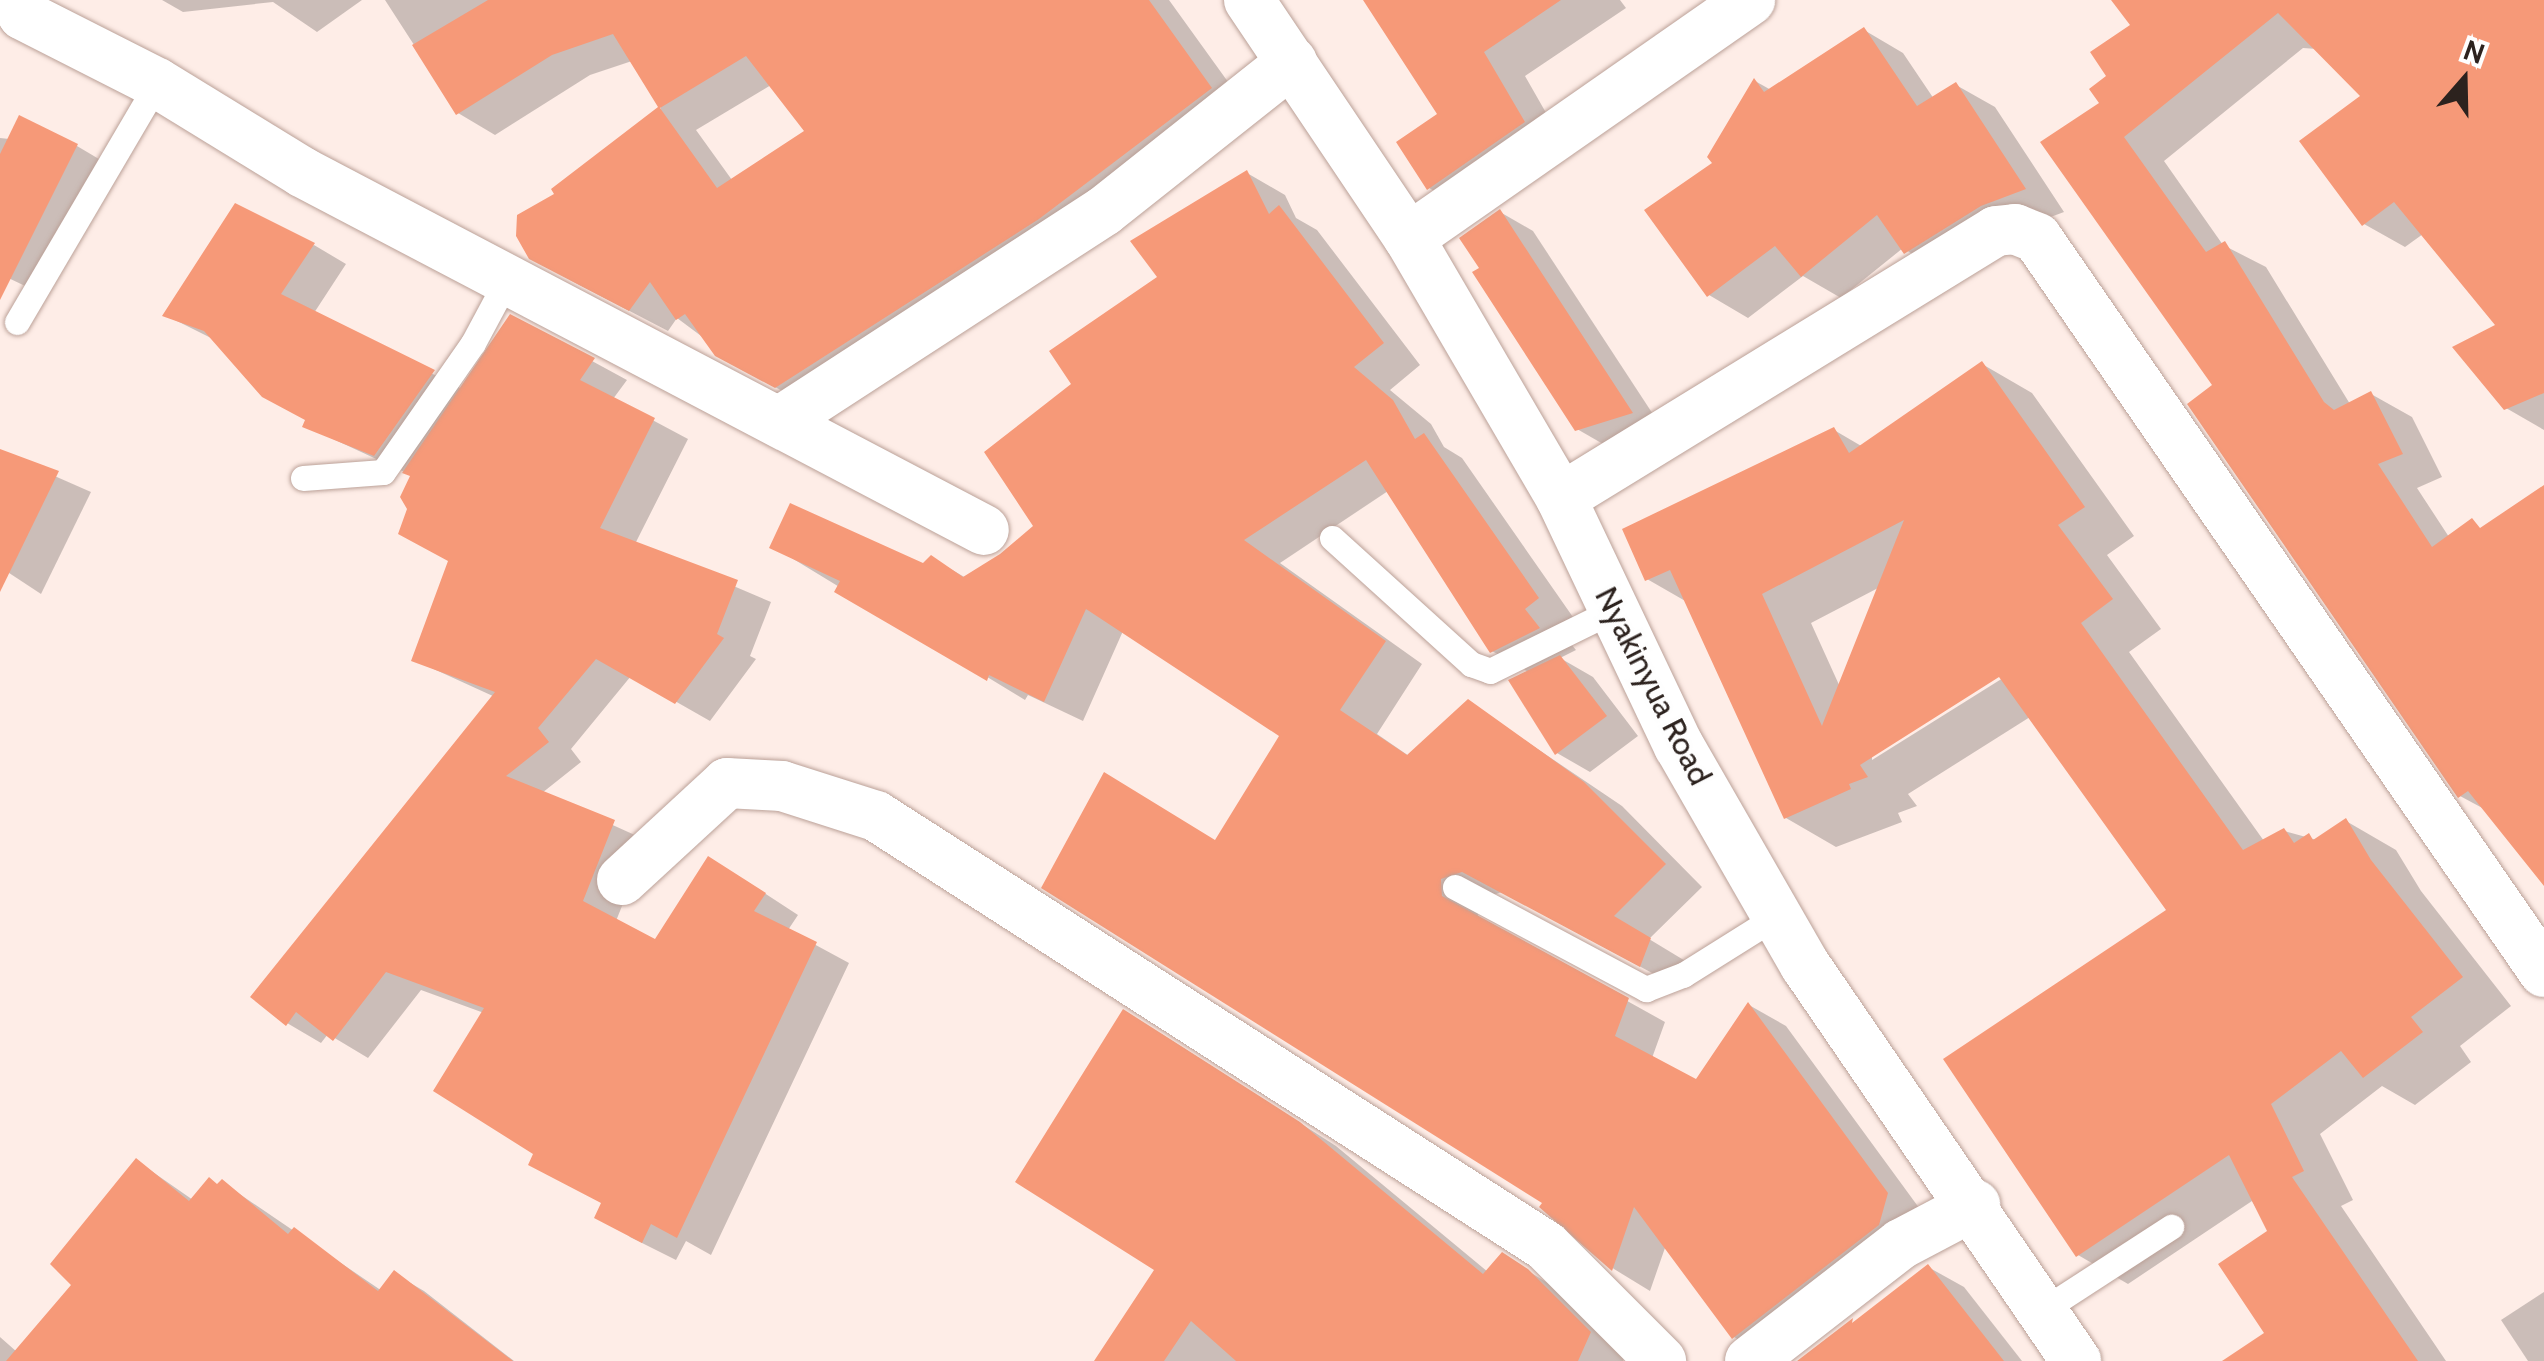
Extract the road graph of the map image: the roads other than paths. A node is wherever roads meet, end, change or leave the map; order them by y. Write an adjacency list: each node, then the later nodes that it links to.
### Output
1 (14, 0): 5 (street)
2 (1250, 0): 4 (street, Nyakinyua Road)
3 (1750, 0): 6 (street)
4 (1292, 62): 6 (street, Nyakinyua Road); 9 (street)
5 (157, 83): 7 (street); 8 (lane)
6 (1409, 238): 11 (street, Nyakinyua Road)
7 (509, 276): 9 (street); 10 (lane)
8 (17, 322)
9 (779, 422): 12 (street)
10 (303, 478)
11 (1561, 498): 14 (street, Nyakinyua Road); 18 (street)
12 (984, 530)
13 (1332, 538): 14 (lane)
14 (1614, 610): 17 (street, Nyakinyua Road)
15 (622, 880): 22 (street)
16 (1456, 887): 17 (lane)
17 (1777, 916): 19 (street, Nyakinyua Road)
18 (2544, 972)
19 (1975, 1205): 21 (street, Nyakinyua Road); 23 (street)
20 (2171, 1228): 21 (lane)
21 (2043, 1310): 24 (street, Nyakinyua Road)
22 (1661, 1361)
23 (1750, 1361)
24 (2076, 1361)

